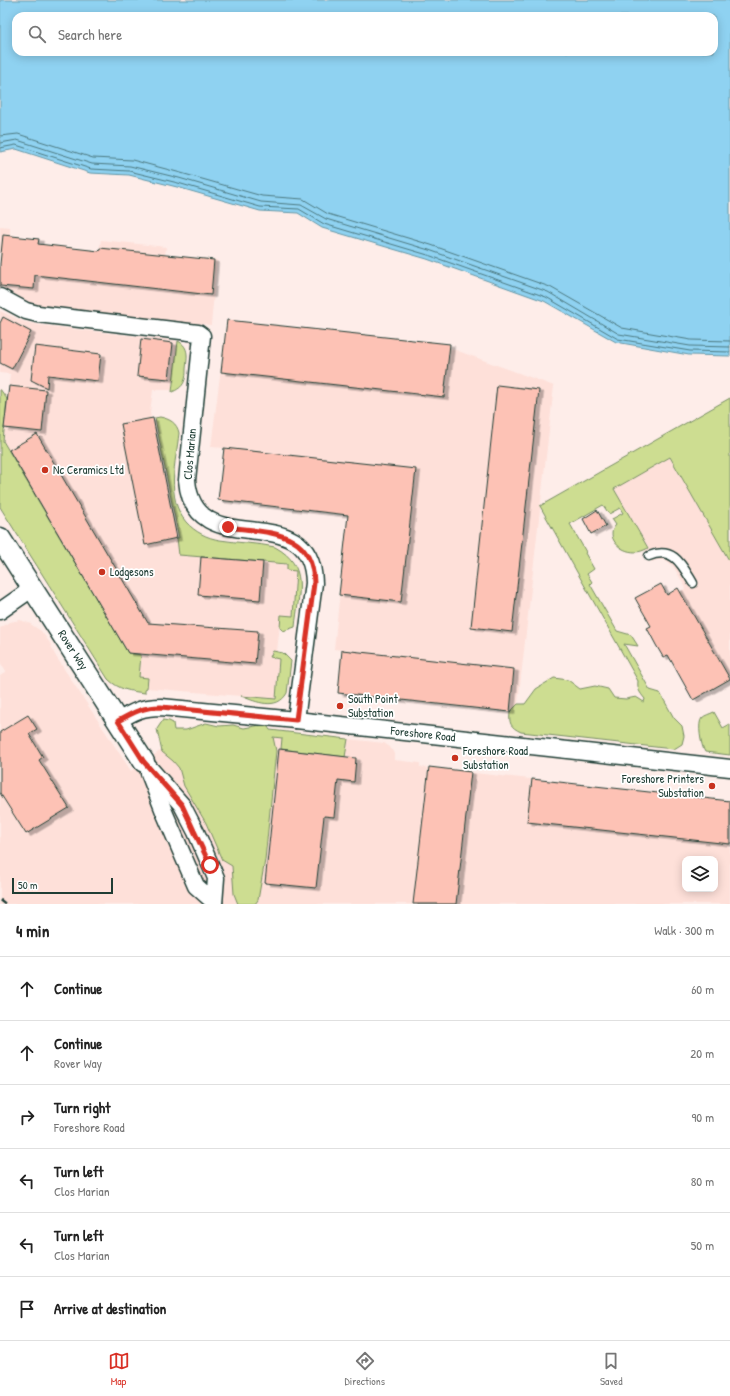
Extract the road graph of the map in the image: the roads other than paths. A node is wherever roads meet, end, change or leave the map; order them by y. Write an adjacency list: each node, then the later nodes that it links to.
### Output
1 (0, 297): 7 (street, Clos Marian)
2 (0, 538): 5 (street, Rover Way)
3 (649, 556): 4 (lane)
4 (693, 584)
5 (33, 588): 6 (street); 8 (street, Rover Way)
6 (0, 611)
7 (296, 720): 8 (street, Foreshore Road); 10 (street, Foreshore Road)
8 (118, 721): 9 (street, Rover Way)
9 (144, 762): 11 (street); 11 (street)
10 (730, 768)
11 (214, 903)

